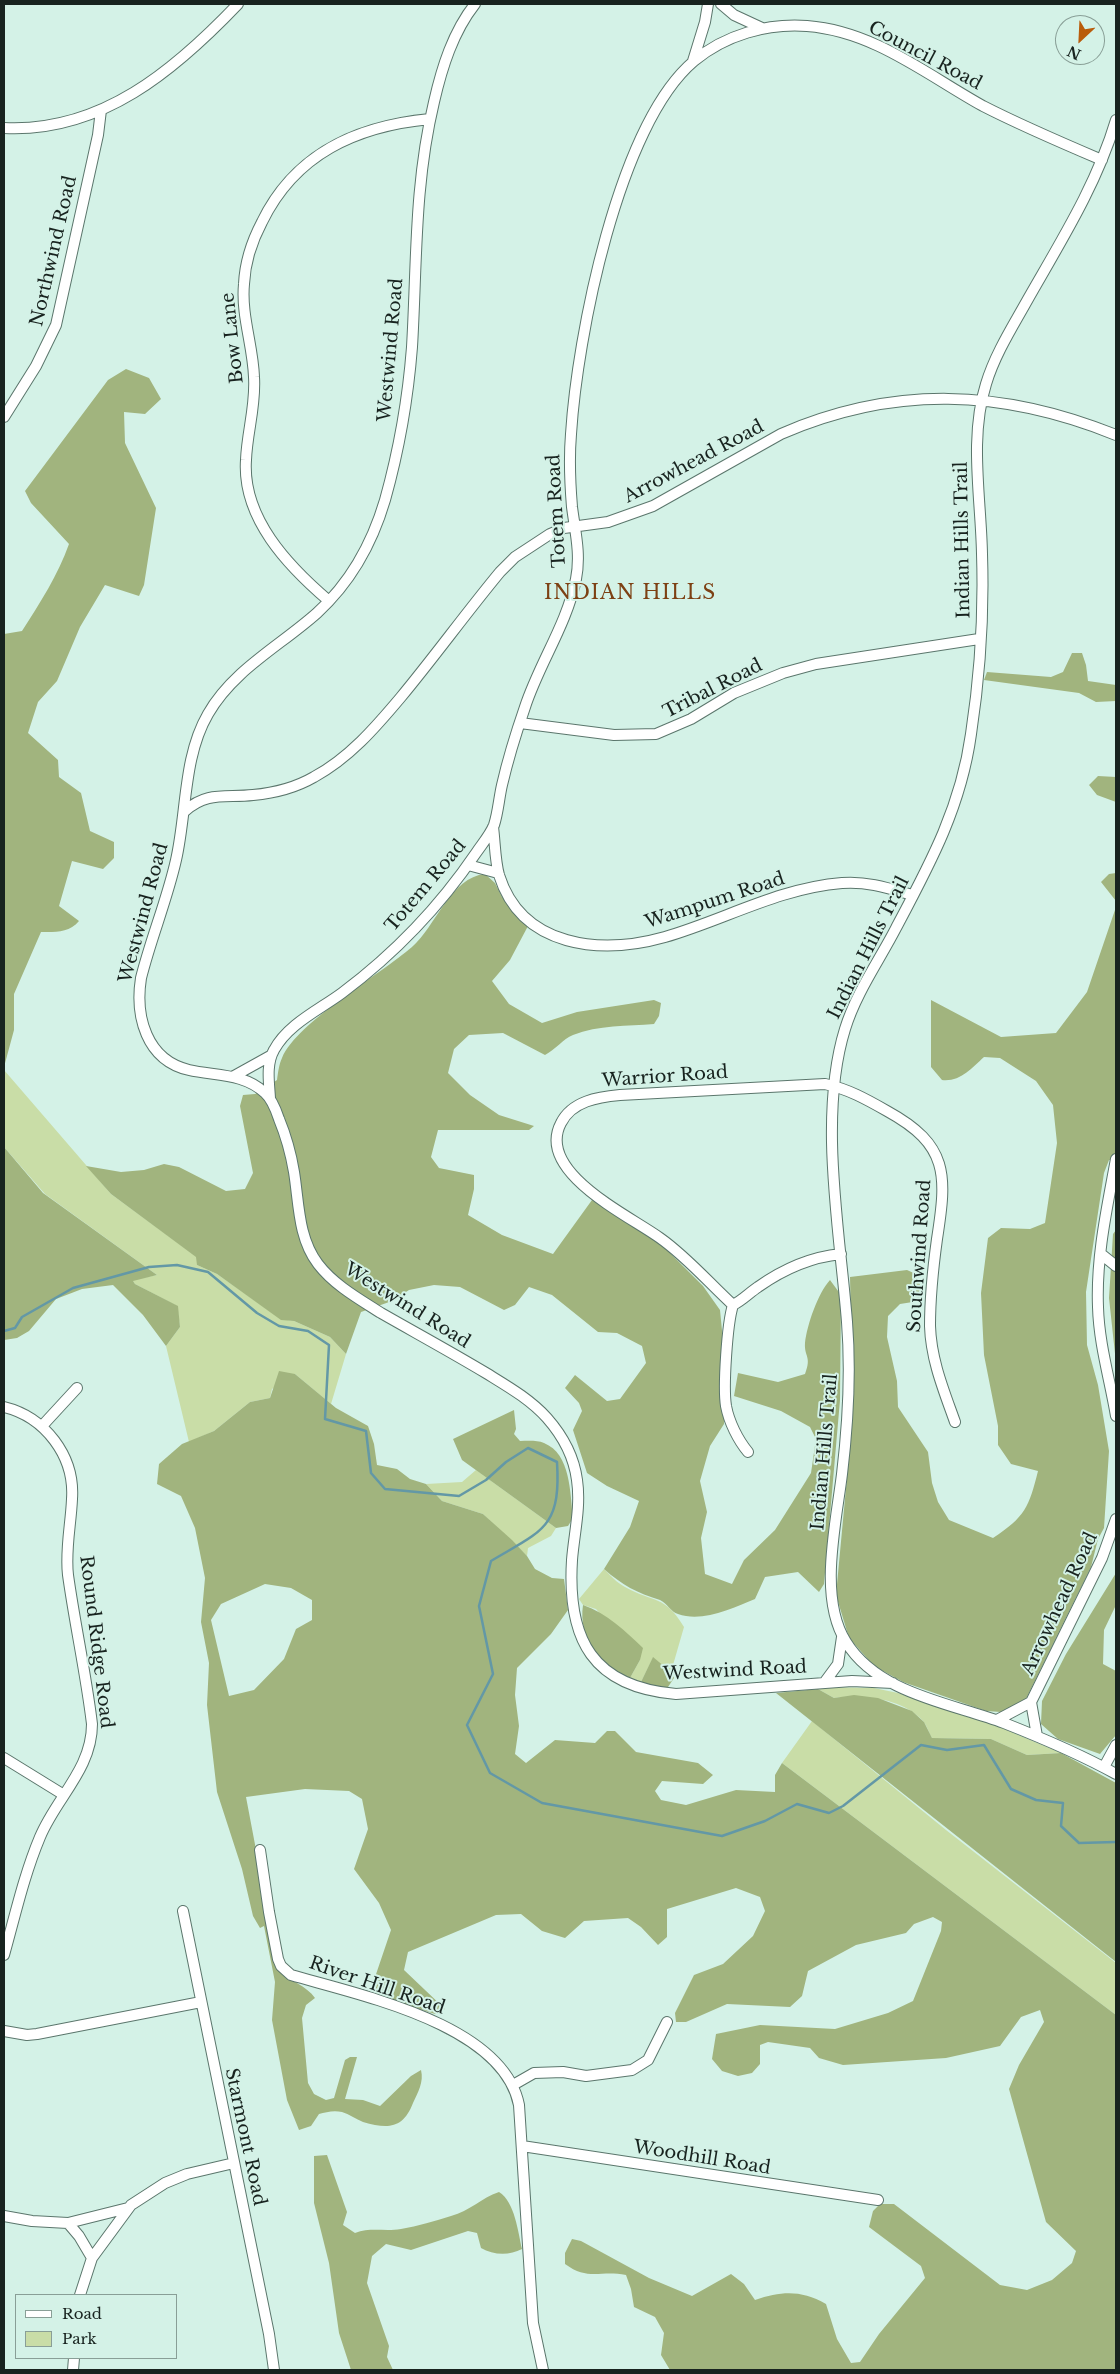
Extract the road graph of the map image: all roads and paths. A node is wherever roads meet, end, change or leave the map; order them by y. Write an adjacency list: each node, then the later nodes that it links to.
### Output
1 (238, 4): 8 (street)
2 (475, 4): 9 (street, Westwind Road)
3 (708, 4): 7 (street, Totem Road)
4 (721, 4): 5 (street)
5 (762, 28): 6 (street, Council Road); 12 (street, Council Road)
6 (724, 42): 7 (street, Totem Road)
7 (693, 62): 16 (street, Totem Road)
8 (101, 110): 11 (street); 14 (street, Northwind Road)
9 (430, 119): 17 (street, Westwind Road); 17 (street, Bow Lane)
10 (1116, 120): 12 (street, Indian Hills Trail)
11 (4, 128)
12 (1102, 160): 13 (street, Indian Hills Trail)
13 (982, 399): 15 (street, Arrowhead Road); 16 (street, Arrowhead Road); 18 (street, Indian Hills Trail)
14 (4, 417)
15 (1116, 435)
16 (575, 526): 19 (street, Totem Road); 21 (street, Arrowhead Road)
17 (329, 601): 20 (street, Westwind Road)
18 (979, 639): 19 (street, Tribal Road); 26 (street, Indian Hills Trail)
19 (520, 723): 23 (street, Totem Road)
20 (188, 780): 21 (street); 22 (street, Westwind Road)
21 (208, 797): 22 (street, Arrowhead Road)
22 (185, 811): 28 (street, Westwind Road)
23 (494, 827): 24 (street, Totem Road); 25 (street, Wampum Road)
24 (468, 865): 25 (street); 27 (street, Totem Road)
25 (498, 873): 26 (street, Wampum Road)
26 (912, 895): 29 (street, Indian Hills Trail)
27 (270, 1056): 28 (street, Totem Road); 30 (street)
28 (234, 1076): 30 (street, Westwind Road)
29 (834, 1086): 32 (street, Indian Hills Trail); 35 (street, Warrior Road); 39 (street, Southwind Road)
30 (270, 1098): 44 (street, Westwind Road)
31 (1116, 1159): 33 (street)
32 (841, 1254): 35 (street); 43 (street, Indian Hills Trail)
33 (1101, 1254): 34 (street); 38 (street)
34 (1116, 1266)
35 (733, 1305): 41 (street)
36 (77, 1388): 40 (street)
37 (4, 1407): 40 (street, Round Ridge Road)
38 (1116, 1416)
39 (956, 1422)
40 (42, 1426): 53 (street, Round Ridge Road)
41 (748, 1452)
42 (1116, 1518): 46 (street, Arrowhead Road)
43 (842, 1636): 44 (street, Westwind Road); 45 (street, Indian Hills Trail)
44 (824, 1683): 45 (street, Westwind Road)
45 (893, 1683): 47 (street, Indian Hills Trail)
46 (1031, 1702): 47 (street, Arrowhead Road); 48 (street, Arrowhead Road)
47 (997, 1720): 48 (street, Indian Hills Trail)
48 (1037, 1736): 51 (street, Indian Hills Trail)
49 (1116, 1745): 51 (street)
50 (4, 1758): 53 (street)
51 (1104, 1767): 52 (street, Indian Hills Trail)
52 (1116, 1774)
53 (64, 1795): 56 (street, Round Ridge Road)
54 (260, 1850): 60 (street, River Hill Road)
55 (183, 1910): 57 (street, Starmont Road)
56 (4, 1955)
57 (201, 2002): 59 (street); 62 (street, Starmont Road)
58 (667, 2022): 60 (street)
59 (4, 2031)
60 (513, 2085): 61 (street, River Hill Road)
61 (522, 2146): 63 (street, Woodhill Road); 70 (street, River Hill Road)
62 (234, 2163): 64 (street); 69 (street, Starmont Road)
63 (878, 2200)
64 (128, 2208): 66 (street); 67 (street)
65 (4, 2216): 66 (street)
66 (68, 2223): 67 (street)
67 (92, 2258): 68 (street)
68 (80, 2294)
69 (274, 2370)
70 (543, 2370)

